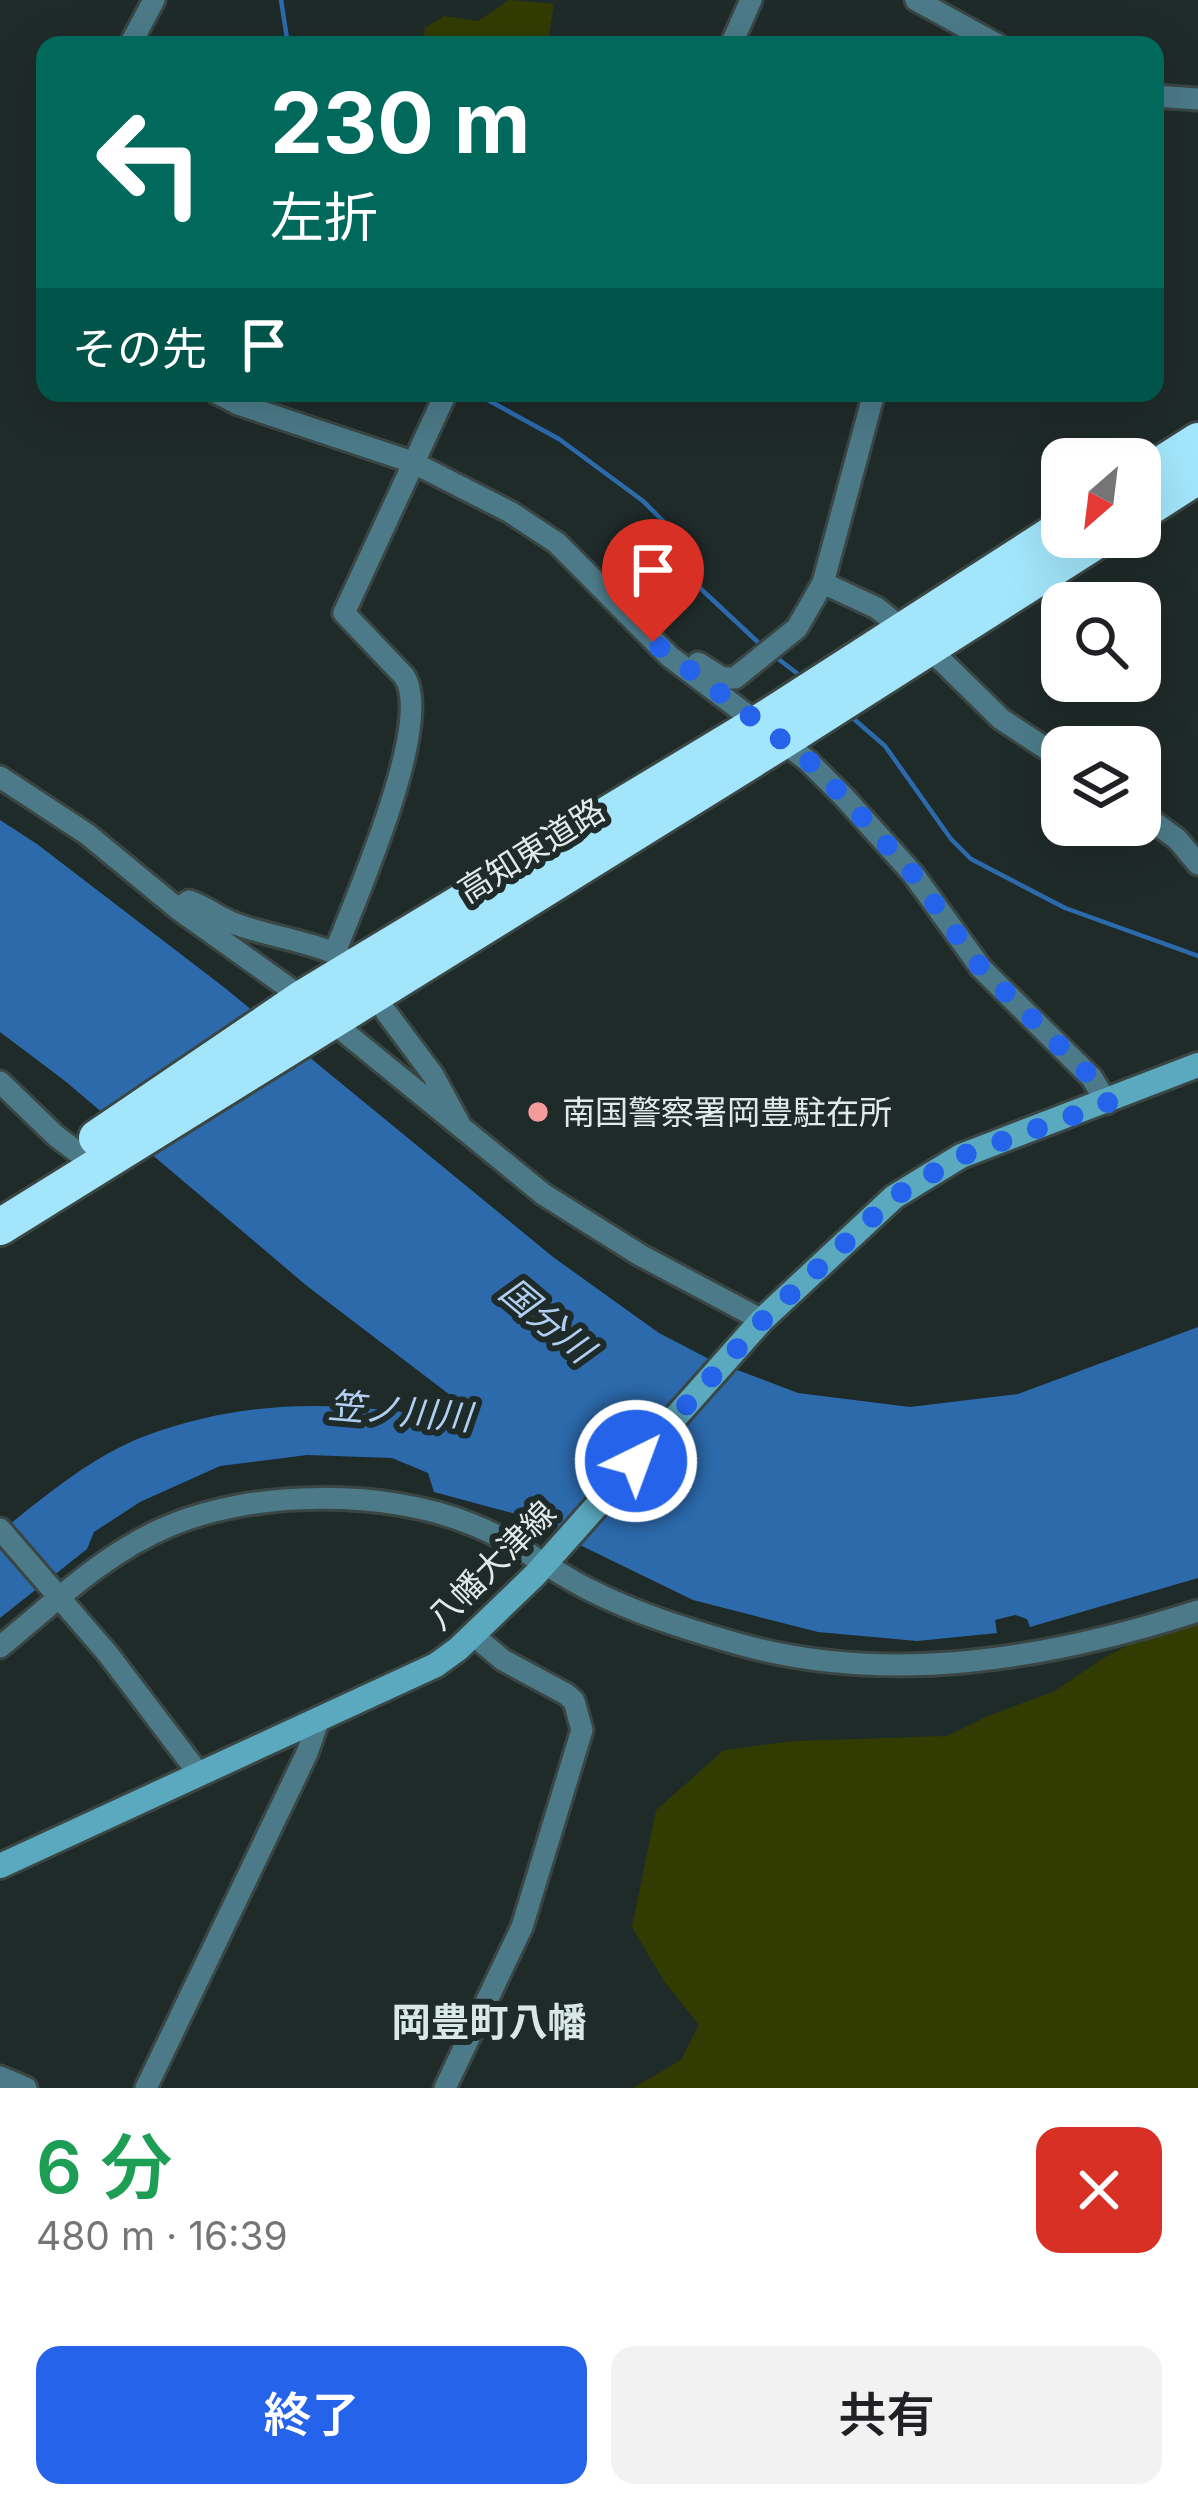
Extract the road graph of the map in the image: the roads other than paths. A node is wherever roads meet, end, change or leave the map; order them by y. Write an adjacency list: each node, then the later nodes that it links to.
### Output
1 (154, 0): 5 (street)
2 (751, 0): 6 (street)
3 (916, 0): 4 (street)
4 (963, 27): 7 (street); 8 (street)
5 (135, 36)
6 (735, 36)
7 (956, 36)
8 (980, 36)
9 (1164, 97): 10 (street)
10 (1198, 99)
11 (234, 402): 15 (street)
12 (442, 402): 15 (street)
13 (872, 402): 21 (street)
14 (1198, 441): 16 (highway)
15 (412, 462): 23 (street); 29 (street)
16 (1161, 465)
17 (1198, 476): 18 (highway)
18 (1161, 500)
19 (1041, 544): 22 (highway, 高知東道路)
20 (1064, 558): 22 (highway, 高知東道路)
21 (823, 583): 22 (street); 23 (street)
22 (915, 639): 24 (highway, 高知東道路); 25 (street)
23 (669, 656): 24 (street)
24 (786, 722): 31 (highway, 高知東道路); 34 (street)
25 (1041, 745)
26 (0, 777): 29 (street)
27 (1161, 827): 28 (street)
28 (1198, 864)
29 (178, 909): 31 (street)
30 (386, 1012): 35 (street)
31 (309, 1014): 35 (street); 36 (highway, 高知東道路)
32 (1198, 1065): 34 (main road, 八幡大津線)
33 (0, 1082): 36 (street)
34 (1108, 1103): 39 (main road, 八幡大津線)
35 (465, 1134): 39 (street)
36 (93, 1155): 37 (highway, 高知東道路); 38 (highway, 高知東道路)
37 (0, 1199)
38 (0, 1227)
39 (759, 1324): 41 (main road, 八幡大津線)
40 (0, 1528): 42 (street)
41 (545, 1563): 42 (street); 43 (street); 44 (main road, 八幡大津線)
42 (58, 1593): 45 (street); 47 (street)
43 (1198, 1611)
44 (473, 1635): 46 (main road, 八幡大津線); 52 (street)
45 (0, 1647)
46 (319, 1719): 47 (main road, 八幡大津線); 51 (street)
47 (199, 1774): 48 (main road, 八幡大津線)
48 (0, 1866)
49 (0, 2077): 50 (street)
50 (26, 2088)
51 (146, 2088)
52 (445, 2088)

